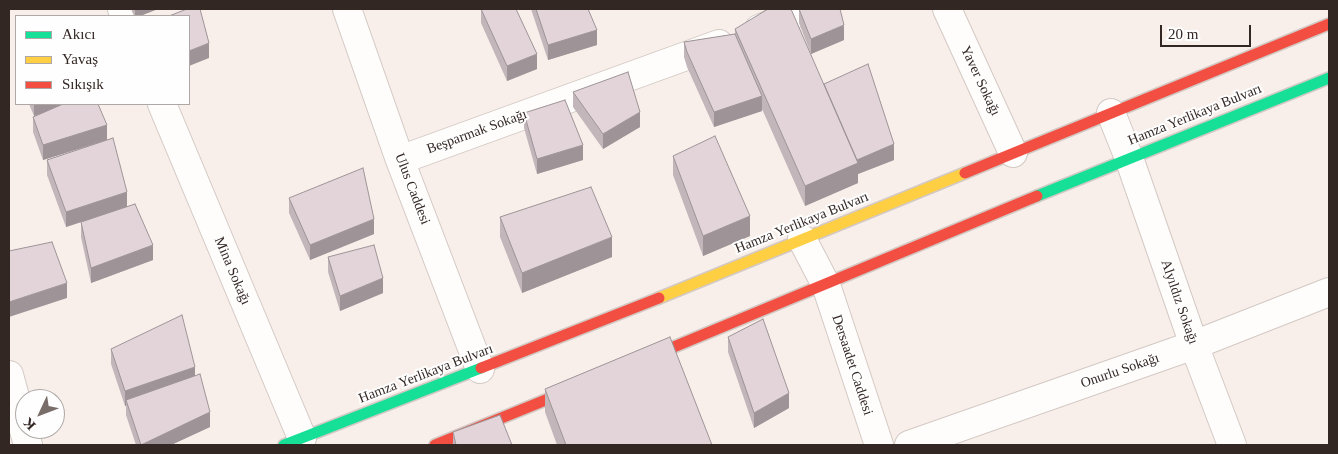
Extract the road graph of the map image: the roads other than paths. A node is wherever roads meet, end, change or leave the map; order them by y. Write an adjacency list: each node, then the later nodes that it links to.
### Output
1 (347, 9): 10 (street, Ulus Caddesi)
2 (806, 9): 10 (street, Beşparmak Sokağı)
3 (947, 9): 8 (street, Yaver Sokağı)
4 (1329, 24): 7 (main road, Hamza Yerlikaya Bulvarı)
5 (1329, 78): 9 (main road, Hamza Yerlikaya Bulvarı)
6 (162, 105): 19 (street, Mina Sokağı)
7 (1111, 113): 8 (main road, Hamza Yerlikaya Bulvarı); 9 (street, Alyıldız Sokağı)
8 (1013, 153): 11 (main road, Hamza Yerlikaya Bulvarı)
9 (1129, 158): 12 (main road, Hamza Yerlikaya Bulvarı); 14 (street, Alyıldız Sokağı)
10 (400, 160): 16 (street, Ulus Caddesi)
11 (802, 239): 12 (street, Dersaadet Caddesi); 16 (main road, Hamza Yerlikaya Bulvarı)
12 (826, 285): 15 (main road, Hamza Yerlikaya Bulvarı); 22 (street, Dersaadet Caddesi)
13 (1329, 292): 14 (street, Onurlu Sokağı)
14 (1194, 345): 23 (street, Onurlu Sokağı); 24 (street, Alyıldız Sokağı)
15 (628, 366)
16 (480, 369): 19 (main road, Hamza Yerlikaya Bulvarı)
17 (9, 376): 20 (street)
18 (592, 381): 21 (main road)
19 (293, 442)
20 (28, 445)
21 (435, 445)
22 (879, 445)
23 (909, 445)
24 (1232, 445)

